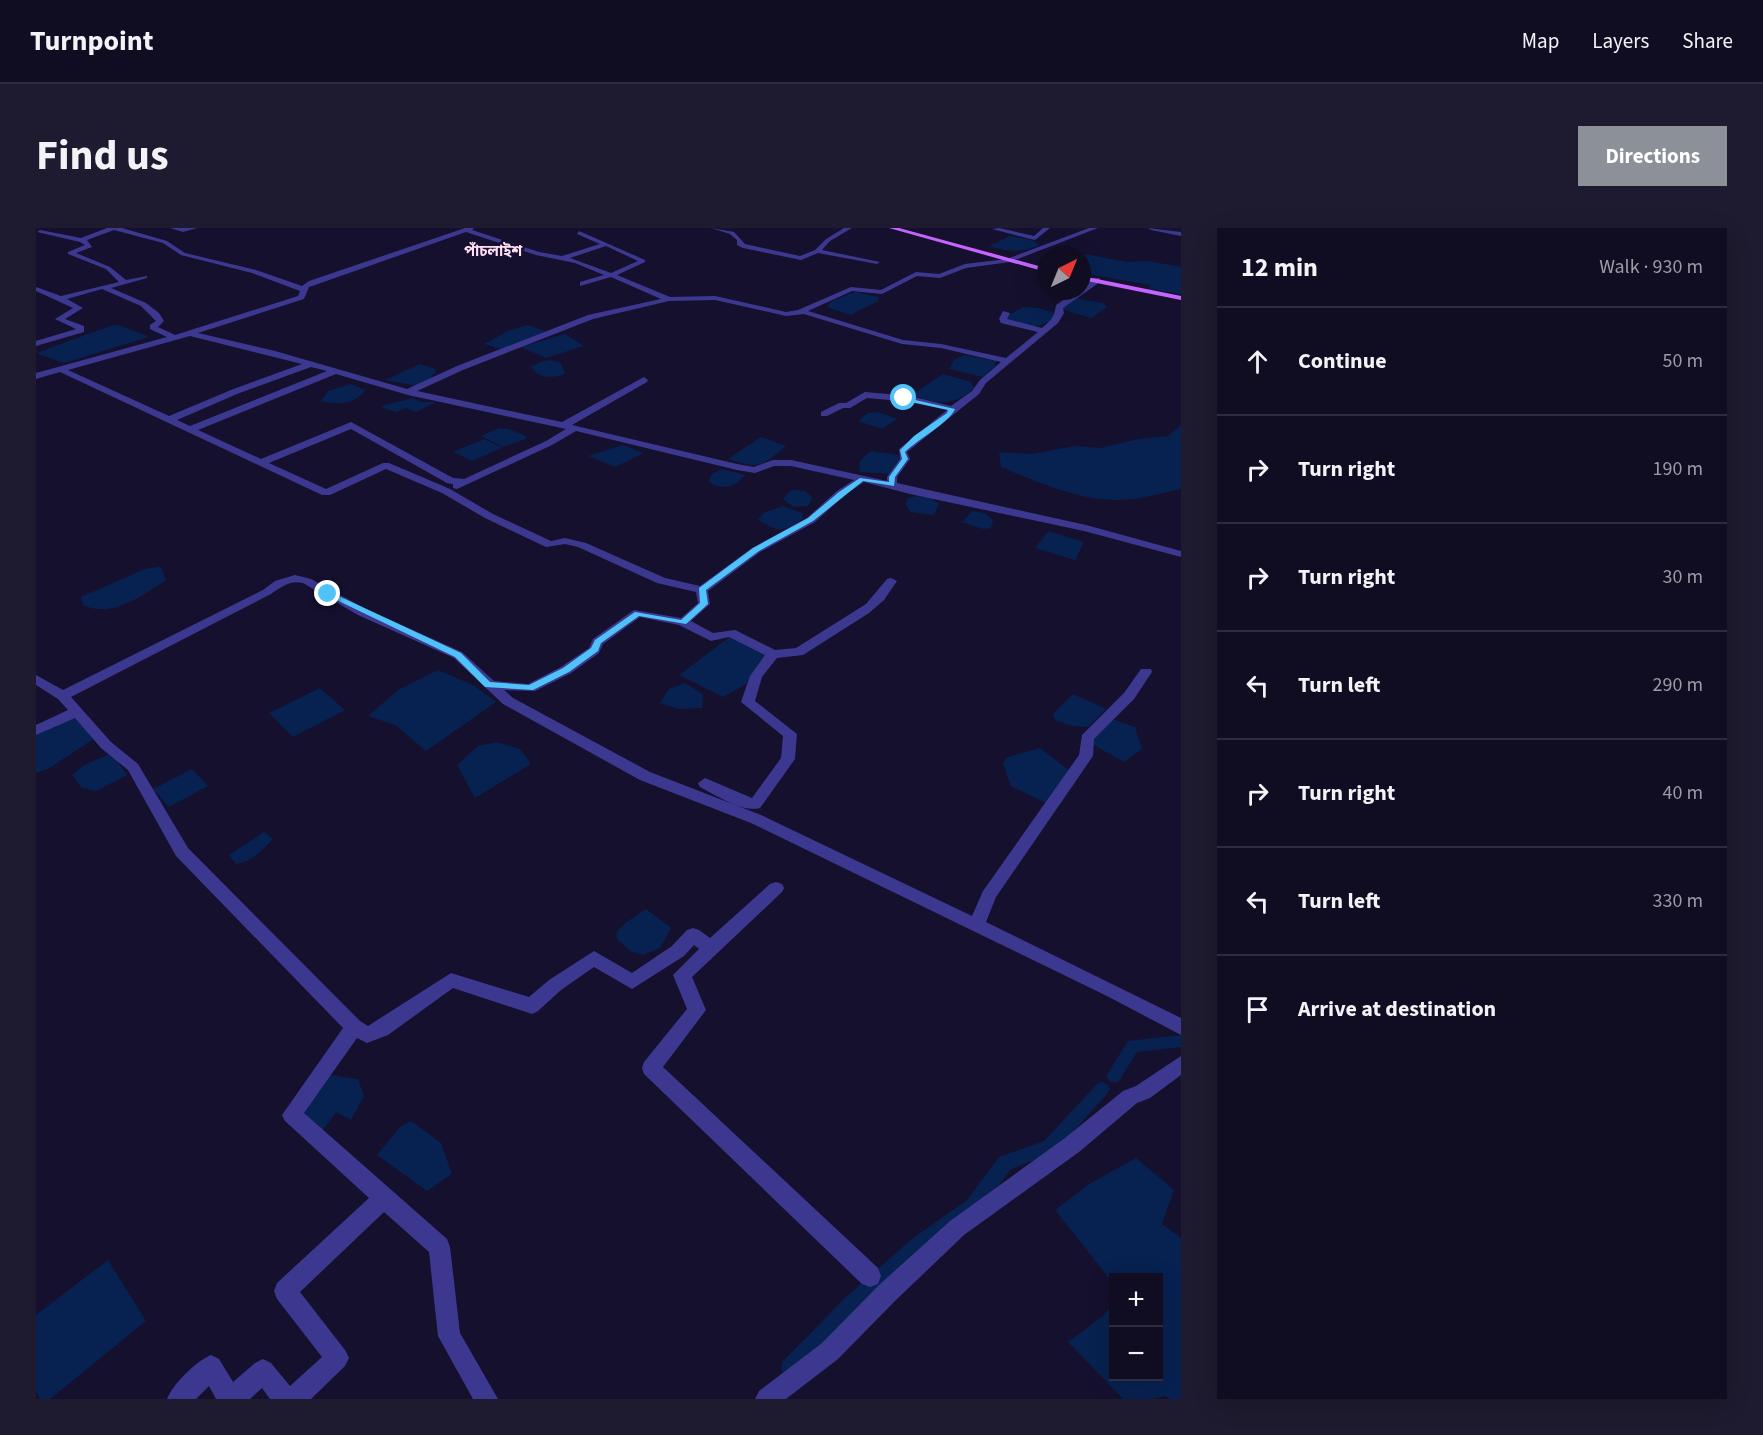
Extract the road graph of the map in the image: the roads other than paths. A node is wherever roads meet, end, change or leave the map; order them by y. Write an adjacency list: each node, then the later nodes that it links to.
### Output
1 (114, 228): 20 (street); 36 (street)
2 (173, 228): 3 (street)
3 (192, 228)
4 (447, 228): 14 (street)
5 (714, 228): 23 (street)
6 (849, 228): 23 (street)
7 (892, 228): 25 (main road)
8 (898, 228): 25 (main road)
9 (993, 228): 19 (street)
10 (1047, 228): 19 (street)
11 (1066, 228): 16 (street)
12 (1095, 228): 16 (street)
13 (1150, 228): 18 (street)
14 (466, 230): 24 (street); 36 (street)
15 (39, 231): 20 (street)
16 (1084, 232): 21 (street)
17 (579, 233): 22 (street)
18 (1181, 234)
19 (1035, 238): 21 (street)
20 (82, 240): 32 (street)
21 (1055, 243): 25 (street)
22 (606, 244): 24 (street); 28 (street)
23 (817, 251): 26 (street)
24 (563, 258): 28 (street)
25 (1009, 260): 27 (main road); 40 (street)
26 (877, 262)
27 (1037, 267)
28 (612, 274): 33 (street); 39 (street)
29 (145, 277): 32 (street)
30 (1091, 279): 31 (main road)
31 (1096, 280): 37 (main road); 42 (street)
32 (125, 283): 34 (street)
33 (583, 284)
34 (103, 286): 38 (street); 44 (street)
35 (36, 289): 38 (street)
36 (305, 290): 44 (street)
37 (1181, 297)
38 (61, 298): 45 (street)
39 (669, 299): 40 (street); 52 (street)
40 (801, 311): 46 (street)
41 (1006, 313): 42 (street)
42 (1044, 331): 46 (street)
43 (190, 334): 47 (street)
44 (173, 337): 48 (street)
45 (36, 344)
46 (1007, 361): 53 (street)
47 (310, 364): 49 (street); 55 (street)
48 (62, 370): 50 (street); 55 (street)
49 (333, 372): 52 (street); 57 (street)
50 (36, 376)
51 (644, 380): 56 (street)
52 (408, 392): 56 (street)
53 (952, 409): 54 (street); 61 (street)
54 (824, 414)
55 (171, 419): 57 (street)
56 (569, 426): 59 (street); 60 (street)
57 (191, 429): 58 (street)
58 (261, 463): 60 (street); 62 (street)
59 (862, 479): 61 (street); 65 (street)
60 (464, 482): 62 (street)
61 (892, 485): 63 (street)
62 (446, 491): 65 (street)
63 (1181, 554)
64 (891, 581): 67 (street)
65 (702, 590): 66 (street)
66 (683, 622): 67 (street); 70 (street)
67 (773, 654): 74 (street)
68 (1146, 672): 76 (street)
69 (36, 679): 71 (street)
70 (488, 685): 71 (street); 76 (street)
71 (63, 696): 72 (street)
72 (76, 712): 73 (street); 78 (street)
73 (36, 730)
74 (705, 783)
75 (776, 888): 77 (street)
76 (977, 925): 79 (street)
77 (711, 948): 78 (street); 82 (street)
78 (354, 1027): 81 (street)
79 (1181, 1027)
80 (1181, 1064): 88 (street)
81 (384, 1198): 86 (street); 87 (street)
82 (870, 1276)
83 (179, 1399): 84 (street)
84 (230, 1399): 85 (street)
85 (285, 1399)
86 (294, 1399)
87 (486, 1399)
88 (767, 1399)

